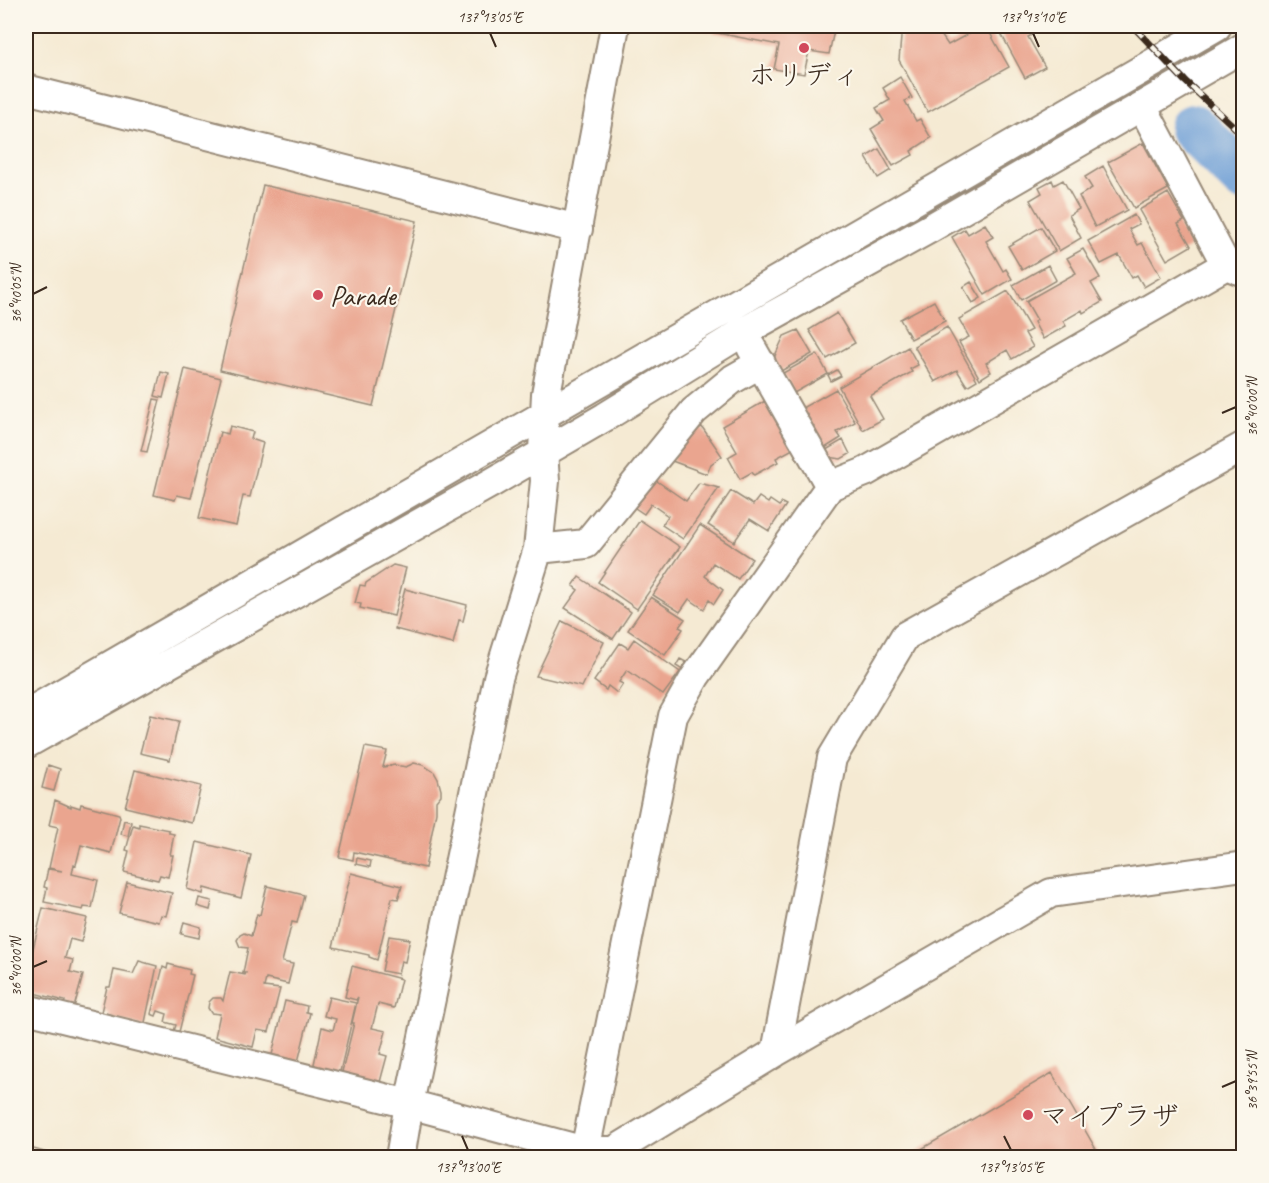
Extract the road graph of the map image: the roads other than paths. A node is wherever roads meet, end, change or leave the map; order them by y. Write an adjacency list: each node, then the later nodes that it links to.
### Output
1 (615, 26): 6 (street)
2 (1217, 26): 10 (street)
3 (1244, 47): 5 (street)
4 (26, 89): 6 (street)
5 (1141, 107): 7 (street); 8 (street)
6 (578, 229): 10 (street)
7 (1235, 269): 13 (street)
8 (743, 332): 9 (street); 12 (street)
9 (760, 363): 13 (street); 14 (street)
10 (546, 413): 12 (street); 15 (street)
11 (1243, 447): 19 (street)
12 (543, 451): 14 (street); 16 (street)
13 (830, 486): 21 (street)
14 (538, 549): 20 (street)
15 (26, 714)
16 (26, 744)
17 (1244, 866): 19 (street)
18 (26, 1009): 20 (street)
19 (776, 1052): 21 (street)
20 (409, 1104): 21 (street); 22 (street)
21 (585, 1151)
22 (400, 1158)

